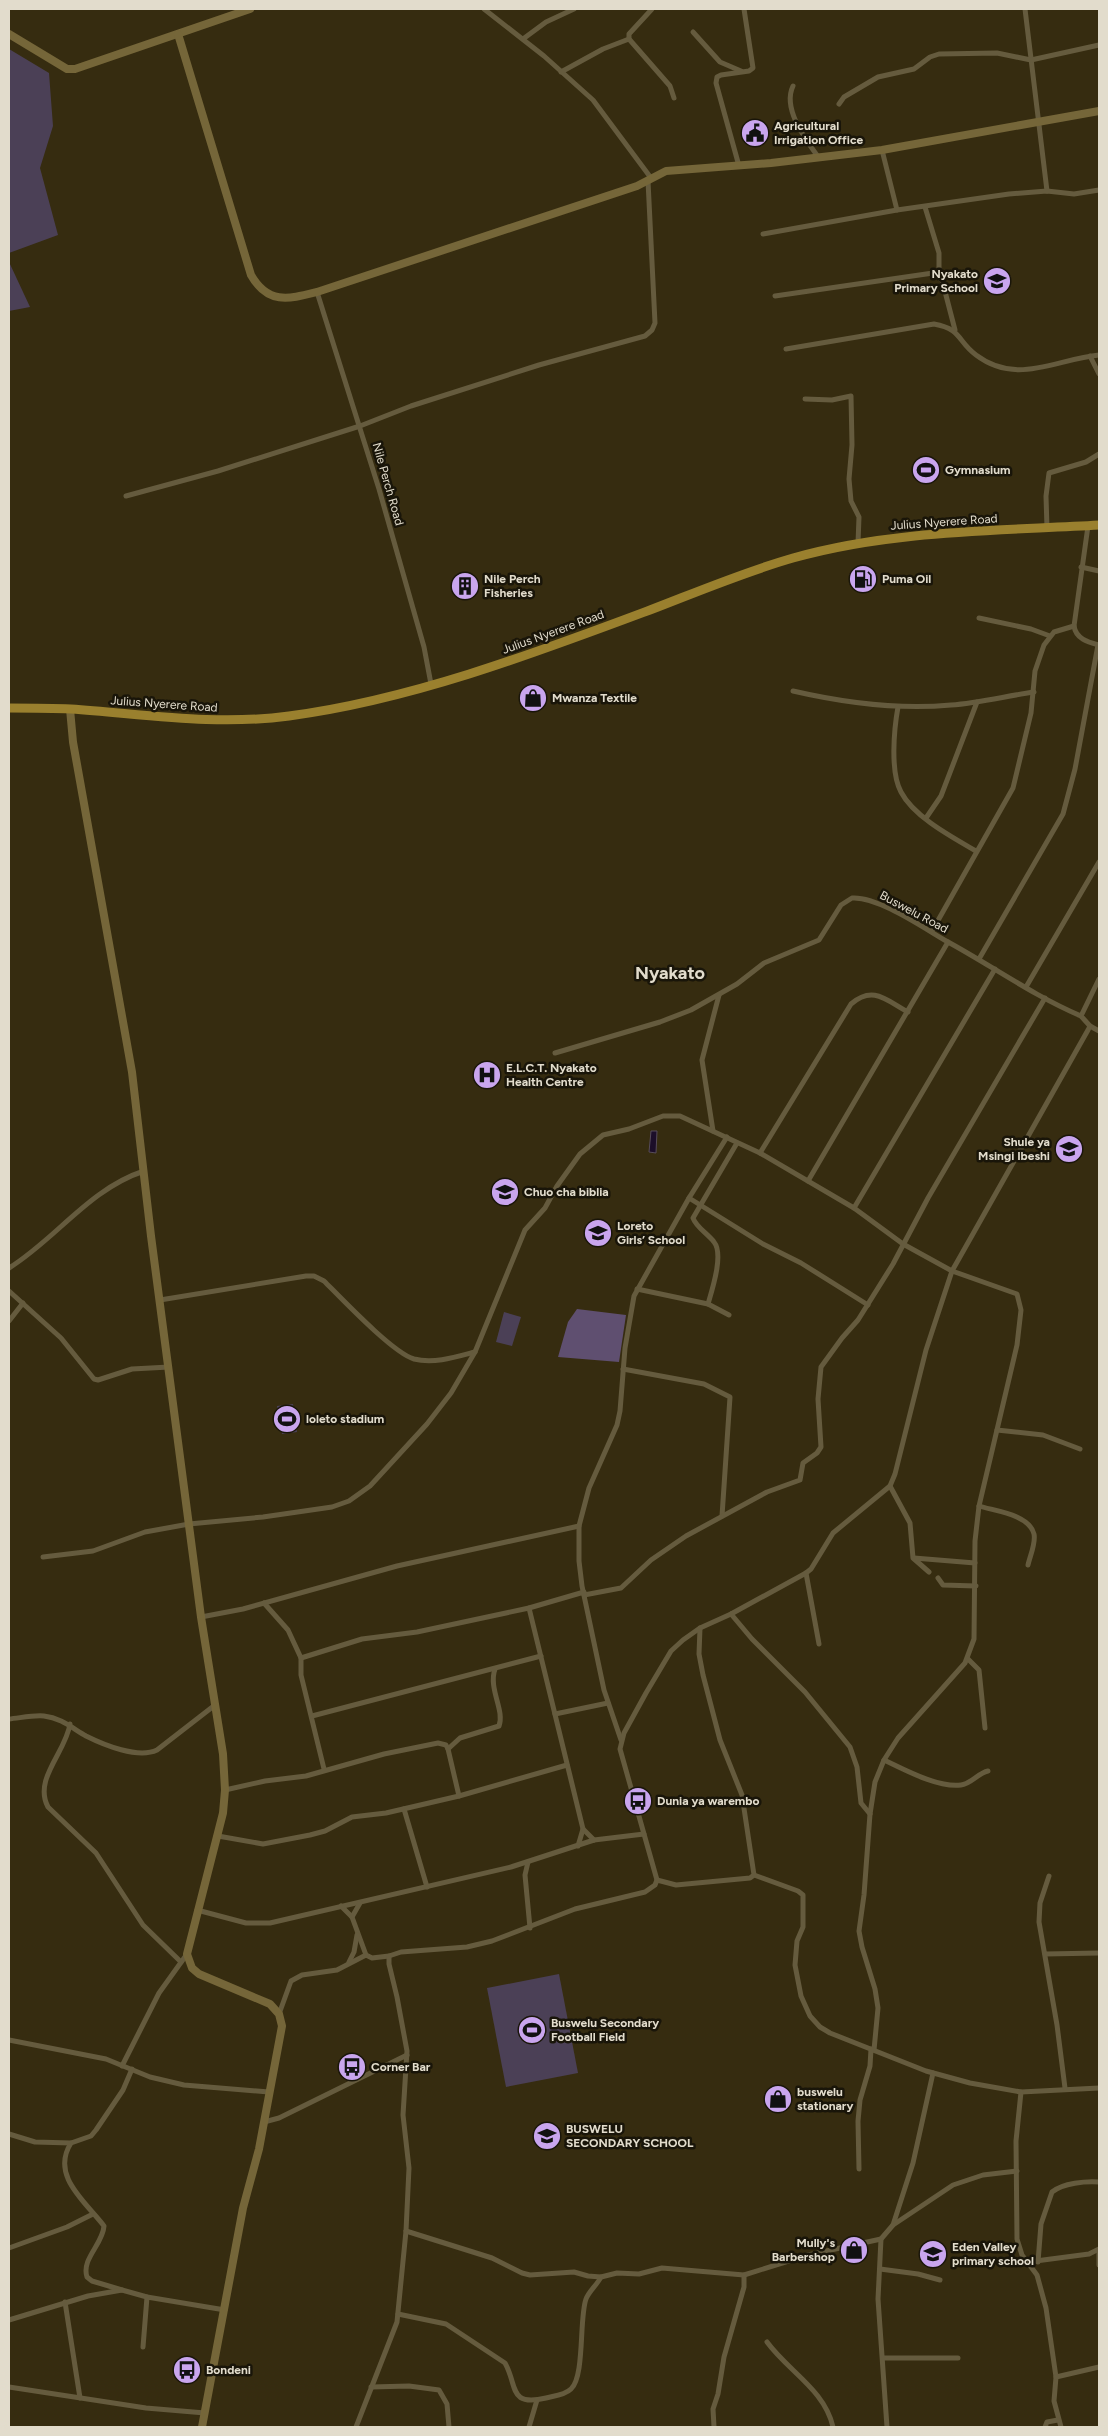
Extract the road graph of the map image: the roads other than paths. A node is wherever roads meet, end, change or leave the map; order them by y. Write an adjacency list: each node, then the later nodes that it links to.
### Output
1 (250, 9): 9 (main road)
2 (486, 9): 10 (street)
3 (574, 9): 10 (street)
4 (652, 9): 11 (street)
5 (744, 9): 15 (street)
6 (1025, 9): 13 (street)
7 (693, 32): 15 (street)
8 (9, 34): 9 (main road)
9 (178, 34): 31 (main road)
10 (523, 39): 14 (street)
11 (629, 39): 14 (street); 17 (street)
12 (1099, 45): 13 (street)
13 (1031, 60): 18 (street); 20 (street)
14 (561, 72): 24 (street)
15 (741, 72): 23 (street)
16 (793, 86): 22 (street)
17 (674, 98)
18 (839, 104)
19 (1099, 111): 20 (main road)
20 (1037, 122): 21 (main road); 26 (street)
21 (882, 150): 22 (main road); 28 (street)
22 (819, 158): 23 (main road)
23 (739, 166): 24 (main road)
24 (649, 179): 31 (main road); 39 (street)
25 (1099, 190): 26 (street)
26 (1047, 191): 27 (street)
27 (925, 207): 28 (street); 30 (street)
28 (897, 210): 29 (street)
29 (762, 234)
30 (939, 275): 32 (street); 33 (street)
31 (317, 292): 39 (street, Nile Perch Road)
32 (775, 296)
33 (955, 330): 34 (street); 36 (street)
34 (786, 349)
35 (1099, 355): 36 (street)
36 (1090, 356): 37 (street)
37 (1099, 374)
38 (805, 399): 45 (street)
39 (360, 426): 41 (street); 52 (street, Nile Perch Road)
40 (1099, 454): 44 (street)
41 (126, 496)
42 (1099, 525): 43 (highway, Julius Nyerere Road)
43 (1088, 526): 44 (highway, Julius Nyerere Road); 46 (street)
44 (1047, 528): 45 (highway, Julius Nyerere Road)
45 (858, 543): 52 (highway, Julius Nyerere Road)
46 (1081, 567): 47 (street); 49 (street)
47 (1099, 570)
48 (979, 618): 50 (street)
49 (1074, 626): 50 (street); 51 (street)
50 (1050, 636): 54 (street)
51 (1098, 645): 64 (street)
52 (431, 684): 58 (highway, Julius Nyerere Road)
53 (793, 691): 56 (street)
54 (1034, 692): 55 (street); 60 (street)
55 (978, 702): 56 (street); 59 (street)
56 (898, 707): 59 (street)
57 (9, 708): 58 (highway, Julius Nyerere Road)
58 (70, 709): 79 (main road)
59 (926, 818): 60 (street)
60 (976, 851): 62 (street)
61 (1099, 862): 67 (street)
62 (932, 931): 63 (street, Buswelu Road); 68 (street, Buswelu Road)
63 (948, 942): 64 (street, Buswelu Road); 70 (street)
64 (979, 959): 65 (street, Buswelu Road)
65 (995, 969): 67 (street, Buswelu Road); 83 (street)
66 (1099, 979): 71 (street)
67 (1026, 987): 69 (street, Buswelu Road)
68 (720, 995): 74 (street, Buswelu Road); 75 (street)
69 (1046, 998): 71 (street, Buswelu Road); 84 (street)
70 (908, 1012): 78 (street); 80 (street)
71 (1081, 1016): 72 (street)
72 (1090, 1026): 73 (street); 86 (street)
73 (1099, 1030)
74 (555, 1053)
75 (713, 1131): 76 (street); 95 (street)
76 (727, 1137): 77 (street); 81 (street)
77 (737, 1143): 78 (street); 82 (street)
78 (760, 1153): 80 (street)
79 (144, 1171): 85 (street); 89 (main road)
80 (808, 1181): 83 (street)
81 (688, 1198): 82 (street); 87 (street)
82 (699, 1205): 91 (street); 92 (street)
83 (854, 1208): 84 (street)
84 (904, 1244): 86 (street); 92 (street)
85 (9, 1268)
86 (952, 1271): 98 (street); 100 (street)
87 (637, 1289): 91 (street); 97 (street)
88 (9, 1291): 90 (street)
89 (160, 1300): 95 (street); 96 (main road)
90 (23, 1303): 94 (street); 96 (street)
91 (708, 1304): 93 (street)
92 (868, 1305): 102 (street)
93 (729, 1315)
94 (9, 1321)
95 (475, 1352): 103 (street)
96 (169, 1367): 103 (main road)
97 (623, 1369): 102 (street); 104 (street)
98 (997, 1430): 99 (street); 101 (street)
99 (1080, 1449)
100 (890, 1486): 106 (street); 110 (street)
101 (978, 1506): 107 (street); 108 (street)
102 (722, 1516): 113 (street)
103 (189, 1524): 105 (street); 117 (main road)
104 (579, 1526): 113 (street); 114 (street)
105 (43, 1557)
106 (913, 1558): 107 (street); 109 (street)
107 (975, 1563): 112 (street)
108 (1028, 1565)
109 (929, 1572)
110 (806, 1573): 116 (street); 119 (street)
111 (938, 1578): 112 (street)
112 (976, 1586): 122 (street)
113 (584, 1593): 115 (street); 124 (street)
114 (264, 1603): 117 (street); 121 (street)
115 (529, 1608): 120 (street); 121 (street)
116 (731, 1614): 118 (street); 140 (street)
117 (201, 1617): 125 (main road)
118 (700, 1628): 131 (street); 147 (street)
119 (819, 1644)
120 (541, 1656): 123 (street); 126 (street)
121 (301, 1658): 127 (street)
122 (968, 1659): 130 (street); 133 (street)
123 (495, 1669): 127 (street); 132 (street)
124 (608, 1703): 126 (street); 131 (street)
125 (216, 1705): 129 (street); 137 (main road)
126 (555, 1714): 134 (street)
127 (312, 1716): 135 (street)
128 (9, 1719): 129 (street)
129 (70, 1724): 162 (street)
130 (985, 1728)
131 (621, 1740): 142 (street)
132 (448, 1749): 135 (street); 138 (street)
133 (884, 1760): 136 (street); 140 (street)
134 (566, 1765): 138 (street); 141 (street)
135 (324, 1769): 137 (street)
136 (988, 1771)
137 (225, 1790): 143 (main road)
138 (460, 1796): 139 (street)
139 (404, 1809): 143 (street); 150 (street)
140 (870, 1814): 166 (street)
141 (583, 1829): 144 (street); 145 (street)
142 (644, 1834): 144 (street); 149 (street)
143 (218, 1836): 153 (main road)
144 (594, 1840): 145 (street)
145 (578, 1846): 146 (street)
146 (528, 1862): 150 (street); 155 (street)
147 (754, 1875): 149 (street); 166 (street)
148 (1049, 1876): 159 (street)
149 (657, 1880): 155 (street)
150 (427, 1887): 151 (street)
151 (360, 1902): 152 (street); 154 (street)
152 (341, 1906): 153 (street); 154 (street)
153 (197, 1910): 158 (main road)
154 (352, 1917): 156 (street)
155 (530, 1928): 161 (street)
156 (357, 1934): 160 (street); 163 (street)
157 (1099, 1953): 159 (street)
158 (187, 1954): 162 (street); 164 (main road)
159 (1045, 1954): 171 (street)
160 (366, 1955): 161 (street); 163 (street)
161 (389, 1956): 167 (street)
162 (181, 1962): 168 (street)
163 (348, 1962): 164 (street)
164 (279, 2014): 173 (main road)
165 (9, 2040): 168 (street)
166 (872, 2050): 170 (street); 178 (street)
167 (407, 2055): 175 (street); 183 (street)
168 (122, 2066): 169 (street)
169 (132, 2069): 173 (street); 177 (street)
170 (933, 2074): 174 (street); 182 (street)
171 (1065, 2088): 172 (street); 174 (street)
172 (1099, 2088)
173 (269, 2092): 175 (main road)
174 (1021, 2092): 179 (street)
175 (264, 2122): 198 (main road)
176 (9, 2134): 177 (street)
177 (72, 2143): 181 (street)
178 (859, 2169)
179 (1017, 2171): 182 (street); 188 (street)
180 (1099, 2182): 189 (street)
181 (93, 2214): 185 (street); 195 (street)
182 (893, 2225): 184 (street)
183 (406, 2231): 193 (street); 199 (street)
184 (881, 2239): 191 (street); 192 (street)
185 (9, 2248)
186 (1099, 2250): 187 (street); 190 (street)
187 (1089, 2254): 189 (street); 190 (street)
188 (1028, 2262): 189 (street); 206 (street)
189 (1038, 2262)
190 (1099, 2264)
191 (880, 2270): 194 (street); 203 (street)
192 (744, 2275): 193 (street); 217 (street)
193 (601, 2277): 210 (street)
194 (940, 2280)
195 (122, 2290): 196 (street); 197 (street)
196 (147, 2297): 198 (street); 202 (street)
197 (65, 2302): 200 (street); 209 (street)
198 (225, 2310): 211 (main road)
199 (398, 2314): 208 (street); 210 (street)
200 (9, 2320)
201 (768, 2342): 218 (street)
202 (143, 2347)
203 (883, 2358): 204 (street); 219 (street)
204 (958, 2358)
205 (1099, 2367): 206 (street)
206 (1056, 2377): 212 (street)
207 (9, 2387): 209 (street)
208 (371, 2387): 214 (street); 215 (street)
209 (80, 2398): 211 (street)
210 (537, 2400): 216 (street)
211 (205, 2413): 213 (main road)
212 (1058, 2420): 220 (street); 221 (street)
213 (202, 2427)
214 (356, 2427)
215 (449, 2427)
216 (529, 2427)
217 (714, 2427)
218 (834, 2427)
219 (887, 2427)
220 (1045, 2427)
221 (1061, 2427)

